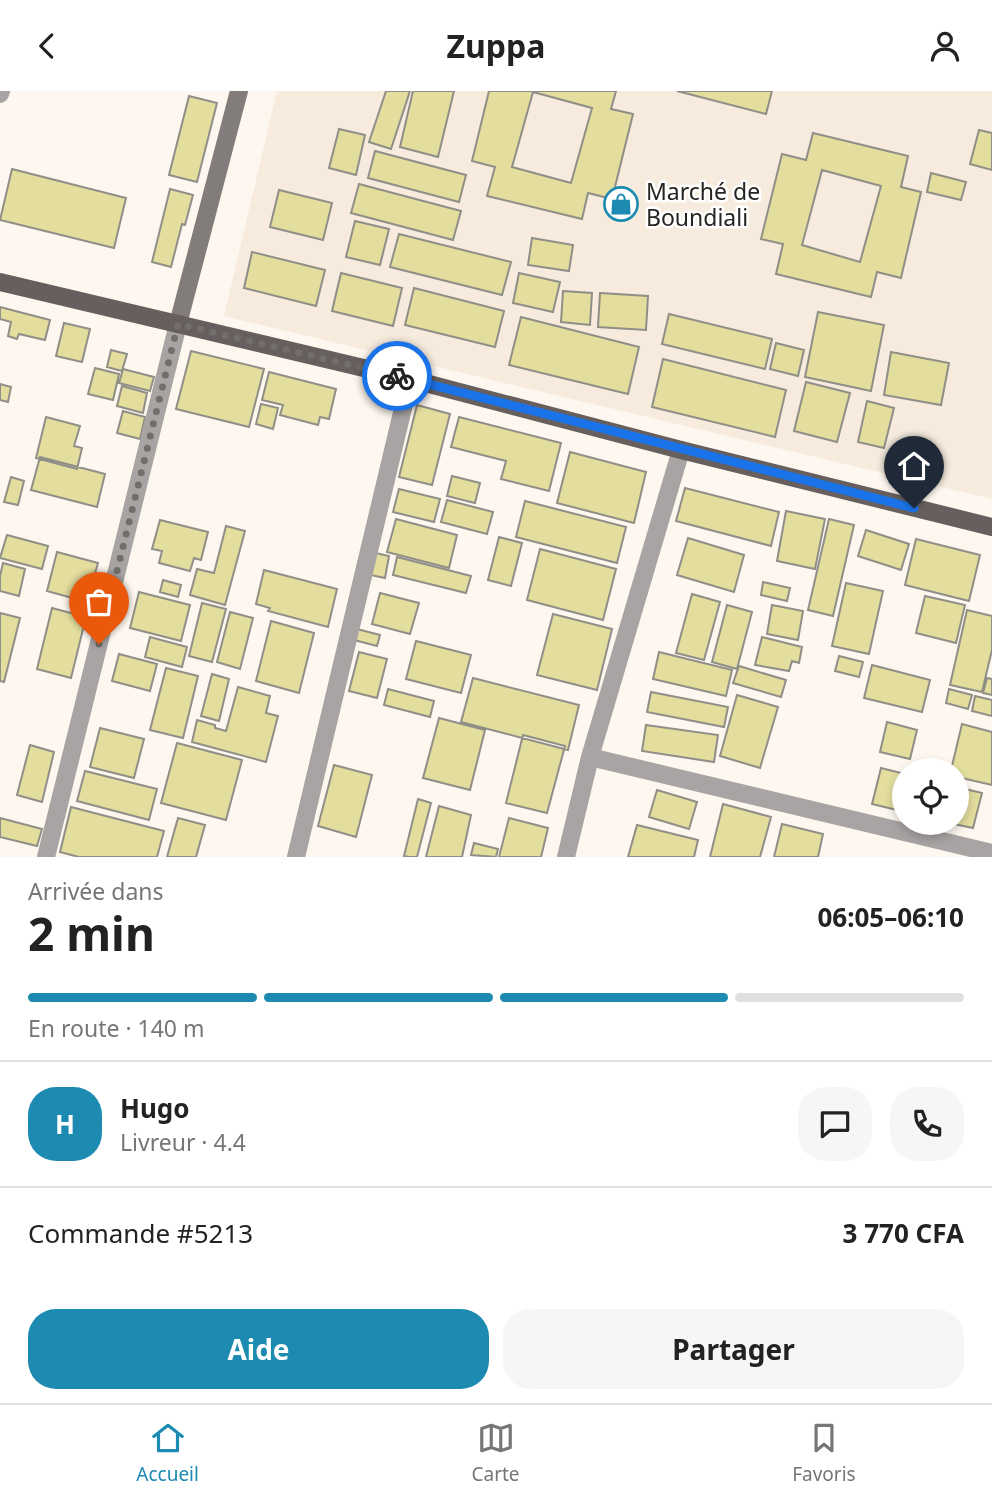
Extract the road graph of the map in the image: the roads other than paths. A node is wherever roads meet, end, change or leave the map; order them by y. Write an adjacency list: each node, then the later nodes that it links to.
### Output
1 (239, 91): 3 (street)
2 (0, 282): 3 (main road)
3 (178, 324): 4 (main road); 9 (street)
4 (410, 379): 5 (main road); 10 (street)
5 (681, 450): 6 (main road); 7 (street)
6 (992, 527)
7 (590, 757): 8 (street); 11 (street)
8 (992, 853)
9 (46, 857)
10 (296, 857)
11 (566, 857)

